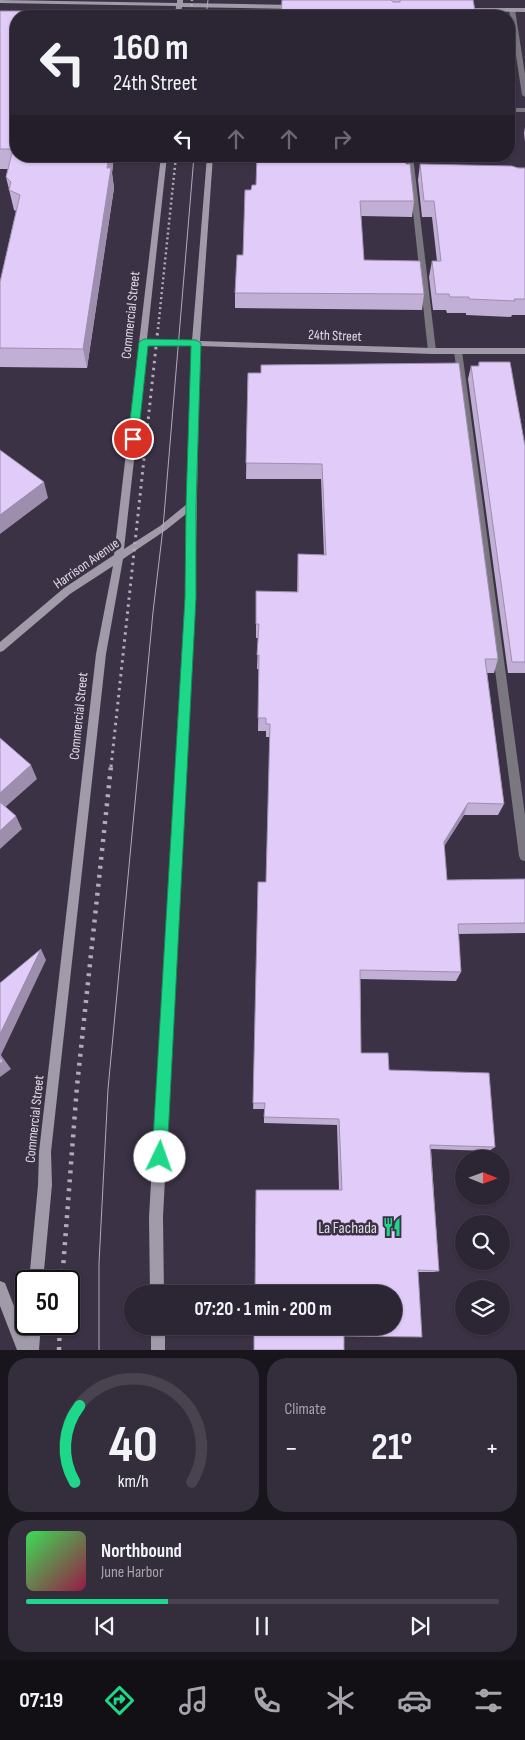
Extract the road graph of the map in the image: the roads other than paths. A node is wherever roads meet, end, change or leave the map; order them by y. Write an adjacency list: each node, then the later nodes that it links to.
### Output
1 (0, 1): 2 (main road)
2 (180, 2): 3 (main road)
3 (222, 3): 4 (main road)
4 (306, 7)
5 (453, 9): 6 (main road)
6 (512, 10): 7 (main road)
7 (525, 10)
8 (515, 30): 9 (lane)
9 (525, 95)
10 (163, 162): 13 (main road, Commercial Street)
11 (210, 162): 14 (main road)
12 (411, 162): 15 (lane)
13 (144, 342): 14 (main road, 24th Street); 19 (main road, Commercial Street)
14 (196, 343): 15 (main road, 24th Street); 18 (main road)
15 (432, 351): 16 (main road, 24th Street)
16 (458, 351): 17 (main road, 24th Street); 21 (lane)
17 (525, 351)
18 (191, 505): 19 (main road, Harrison Avenue); 23 (main road)
19 (119, 556): 20 (main road, Harrison Avenue); 22 (main road, Commercial Street)
20 (0, 648)
21 (525, 856)
22 (37, 1270)
23 (157, 1285)
24 (0, 1288): 27 (main road)
25 (33, 1335): 28 (main road)
26 (158, 1335): 29 (main road)
27 (24, 1350)
28 (32, 1350)
29 (158, 1350)

